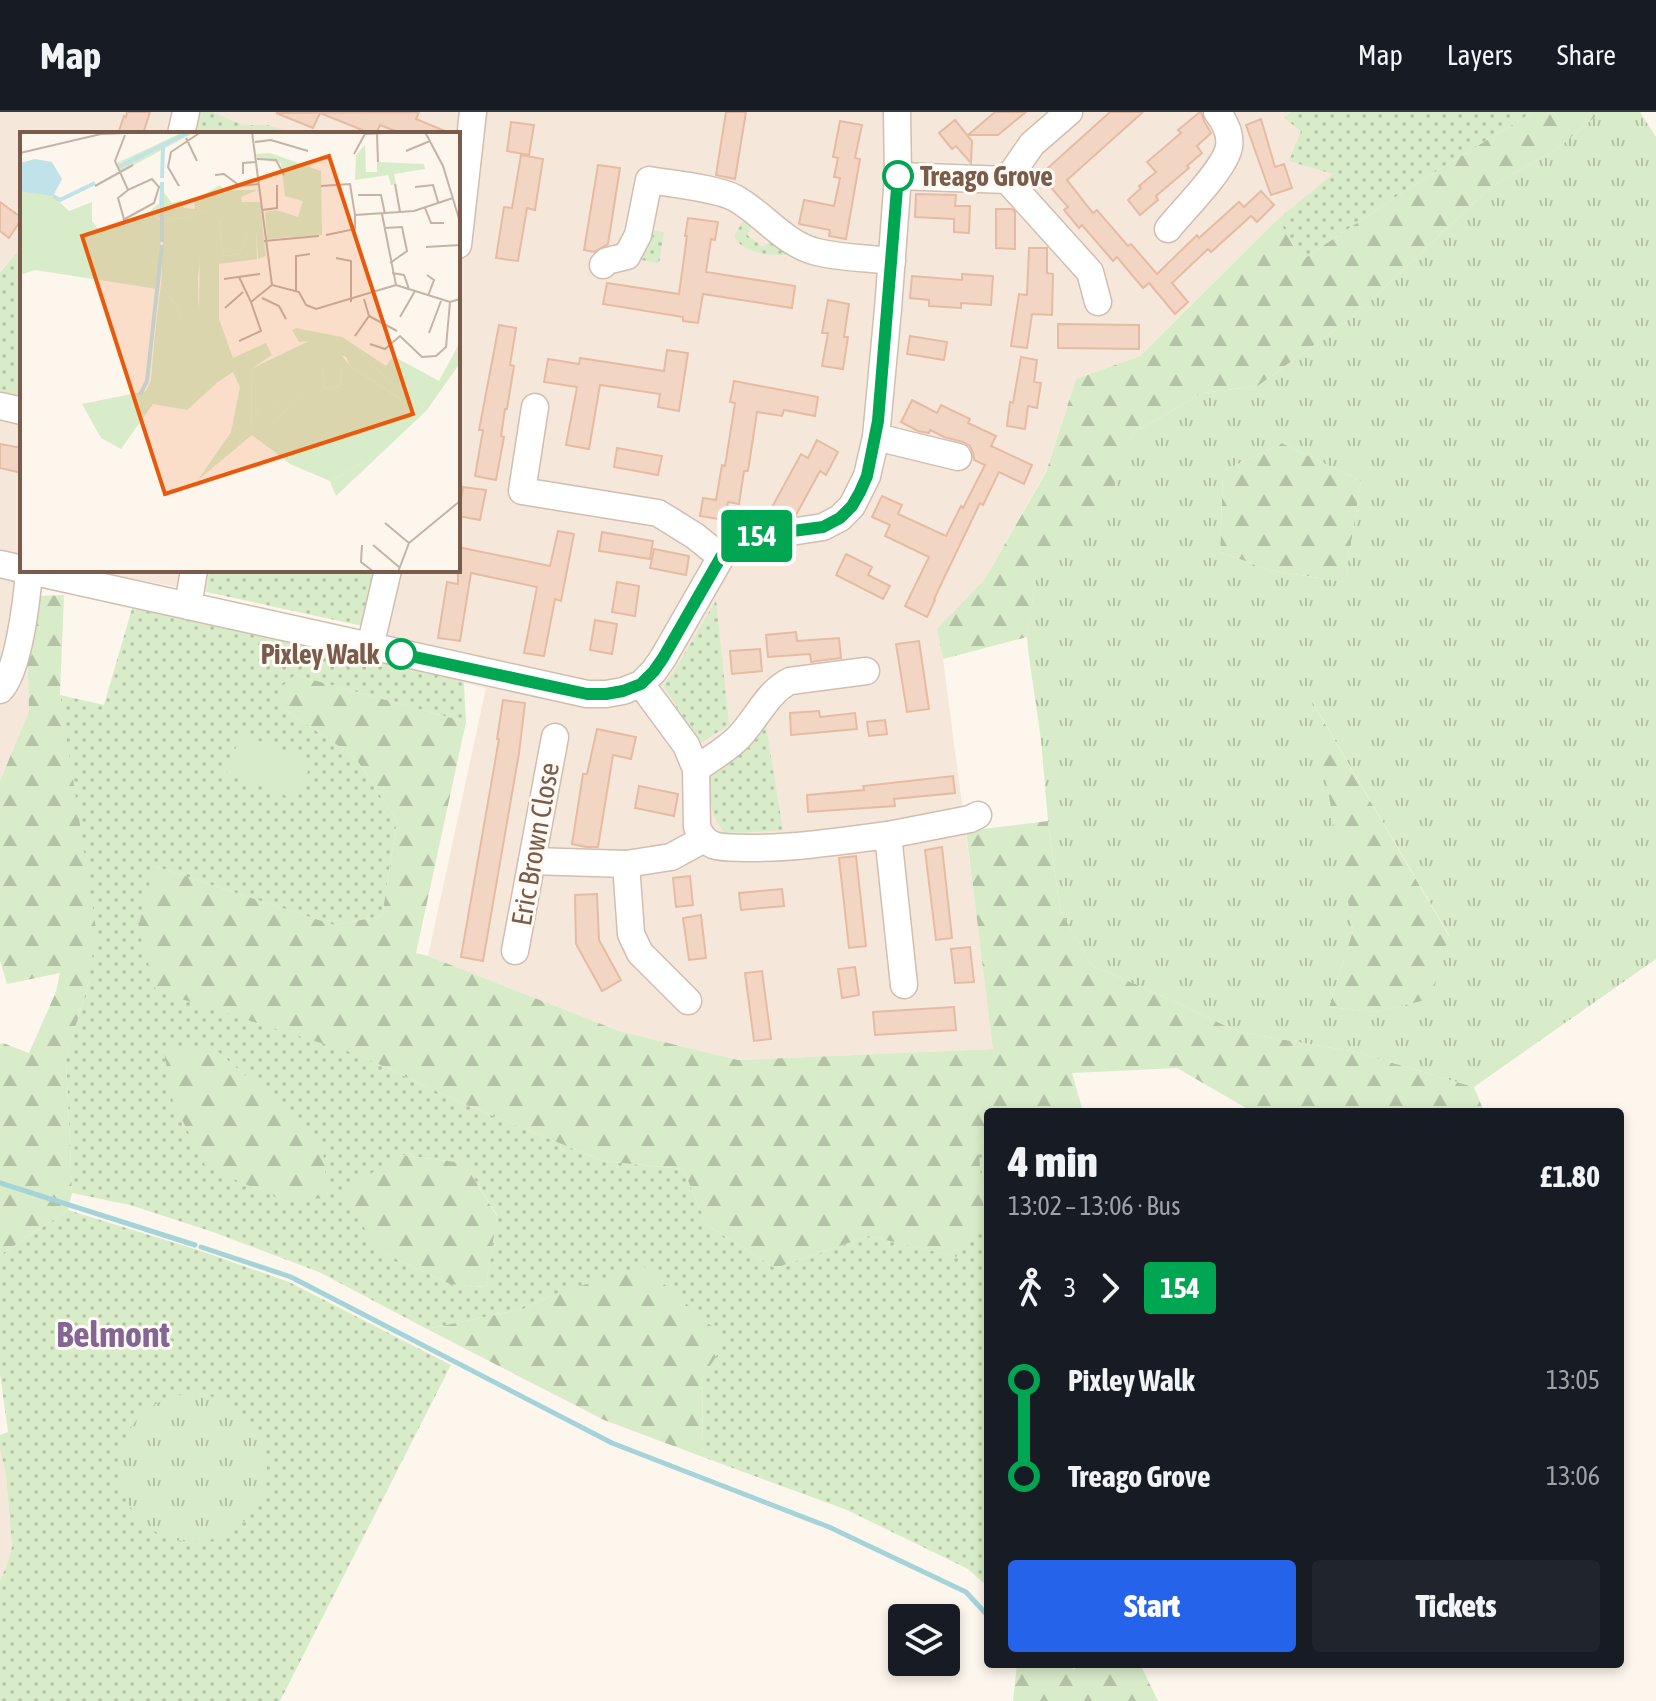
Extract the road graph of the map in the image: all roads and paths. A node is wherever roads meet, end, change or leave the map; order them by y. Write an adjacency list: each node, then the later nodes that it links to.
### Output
1 (186, 112): 6 (street)
2 (473, 112): 9 (street)
3 (897, 112): 7 (street)
4 (1069, 112): 8 (street)
5 (1217, 112): 10 (street)
6 (181, 132)
7 (898, 176): 8 (street); 11 (street)
8 (1007, 180): 13 (street)
9 (460, 227)
10 (1168, 229)
11 (892, 261): 12 (street); 17 (street)
12 (603, 265)
13 (1098, 302)
14 (0, 406): 16 (street)
15 (535, 407): 19 (street)
16 (20, 411)
17 (876, 437): 18 (street); 19 (street)
18 (958, 457)
19 (721, 557): 29 (street)
20 (0, 564): 21 (street)
21 (20, 569)
22 (26, 572): 30 (street)
23 (35, 572): 26 (street)
24 (194, 572): 26 (street)
25 (388, 572): 27 (street)
26 (188, 606): 27 (street)
27 (370, 647): 29 (street)
28 (866, 671): 32 (street)
29 (641, 684): 32 (street)
30 (0, 690)
31 (555, 737): 36 (street, Eric Brown Close)
32 (696, 769): 35 (street)
33 (978, 815): 34 (street)
34 (888, 835): 35 (street); 39 (street)
35 (704, 839): 37 (street)
36 (532, 861): 37 (street); 38 (street, Eric Brown Close)
37 (626, 864): 40 (street)
38 (515, 951)
39 (904, 985)
40 (688, 1001)

